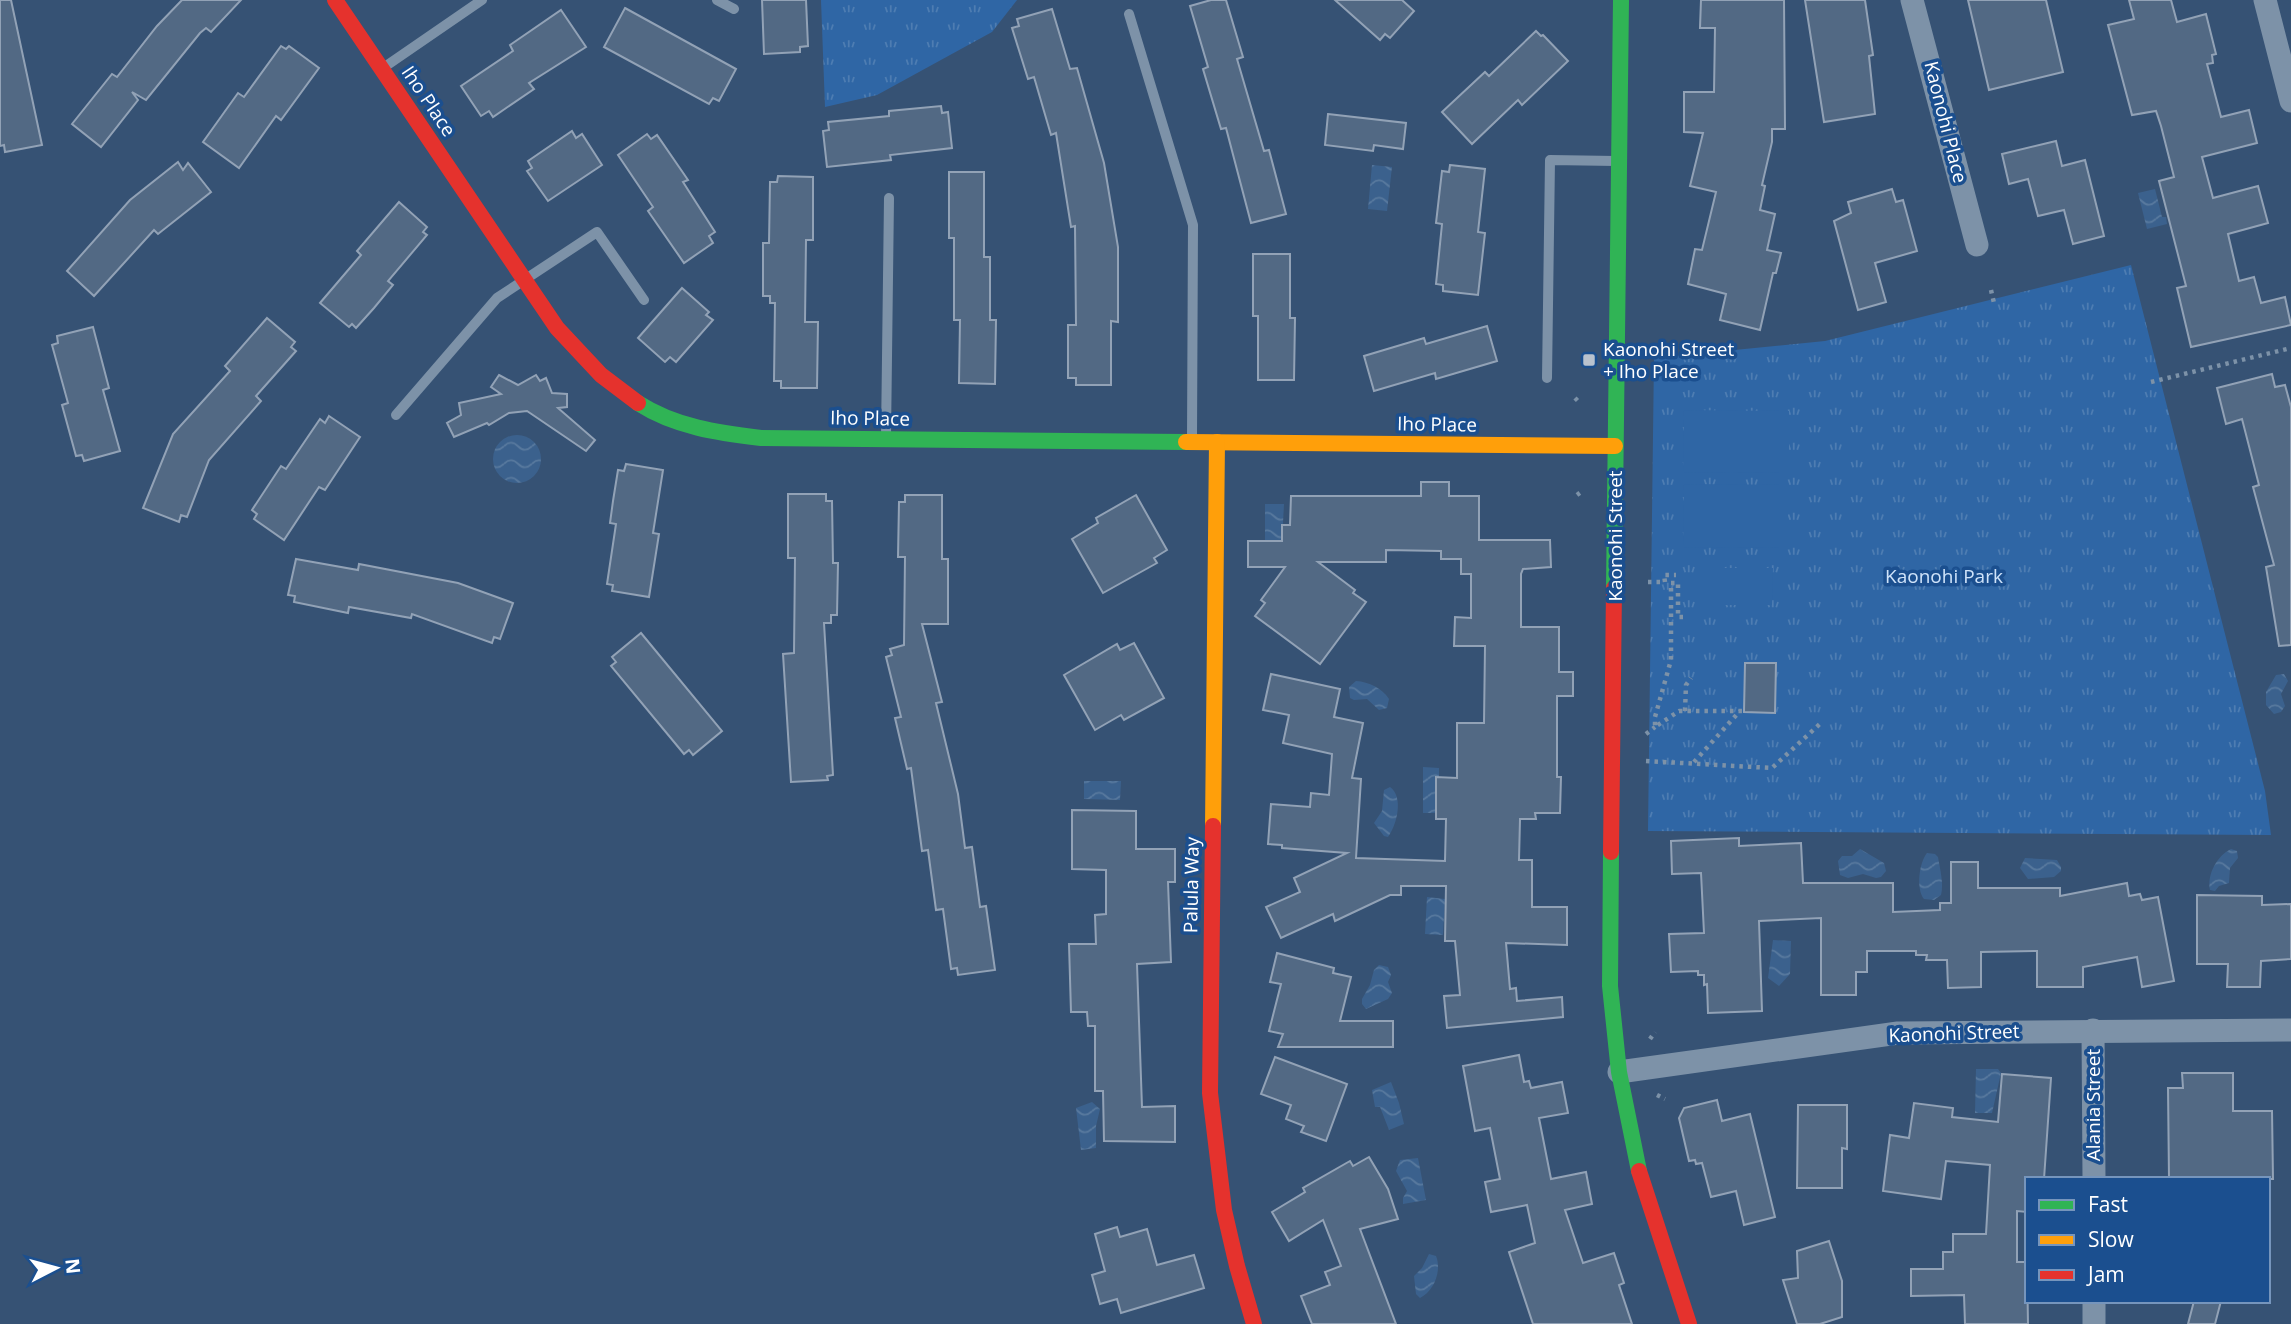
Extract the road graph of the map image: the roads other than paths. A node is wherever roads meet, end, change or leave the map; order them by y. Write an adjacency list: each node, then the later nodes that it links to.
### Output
1 (335, 0): 9 (street, Iho Place)
2 (482, 0): 9 (lane)
3 (717, 0): 7 (lane)
4 (1620, 0): 11 (street, Kaonohi Street)
5 (1912, 0): 13 (street, Kaonohi Place)
6 (2265, 0): 10 (street)
7 (734, 9)
8 (1129, 14): 19 (lane)
9 (382, 69): 14 (street, Iho Place)
10 (2291, 101)
11 (1619, 162): 16 (lane); 21 (street, Kaonohi Street)
12 (889, 198): 18 (lane)
13 (1977, 245)
14 (525, 281): 15 (lane); 17 (lane); 18 (street, Iho Place)
15 (644, 300)
16 (1547, 378)
17 (396, 415)
18 (886, 439): 19 (street, Iho Place)
19 (1192, 442): 20 (street, Iho Place)
20 (1217, 442): 21 (street, Iho Place); 27 (street, Palula Way)
21 (1615, 446): 24 (street, Kaonohi Street)
22 (2093, 1030): 23 (street, Kaonohi Street); 24 (street, Kaonohi Street); 25 (street, Alania Street)
23 (2291, 1030)
24 (1619, 1072): 28 (street, Kaonohi Street)
25 (2094, 1177)
26 (2094, 1303): 29 (street)
27 (1254, 1324)
28 (1689, 1324)
29 (2094, 1324)

